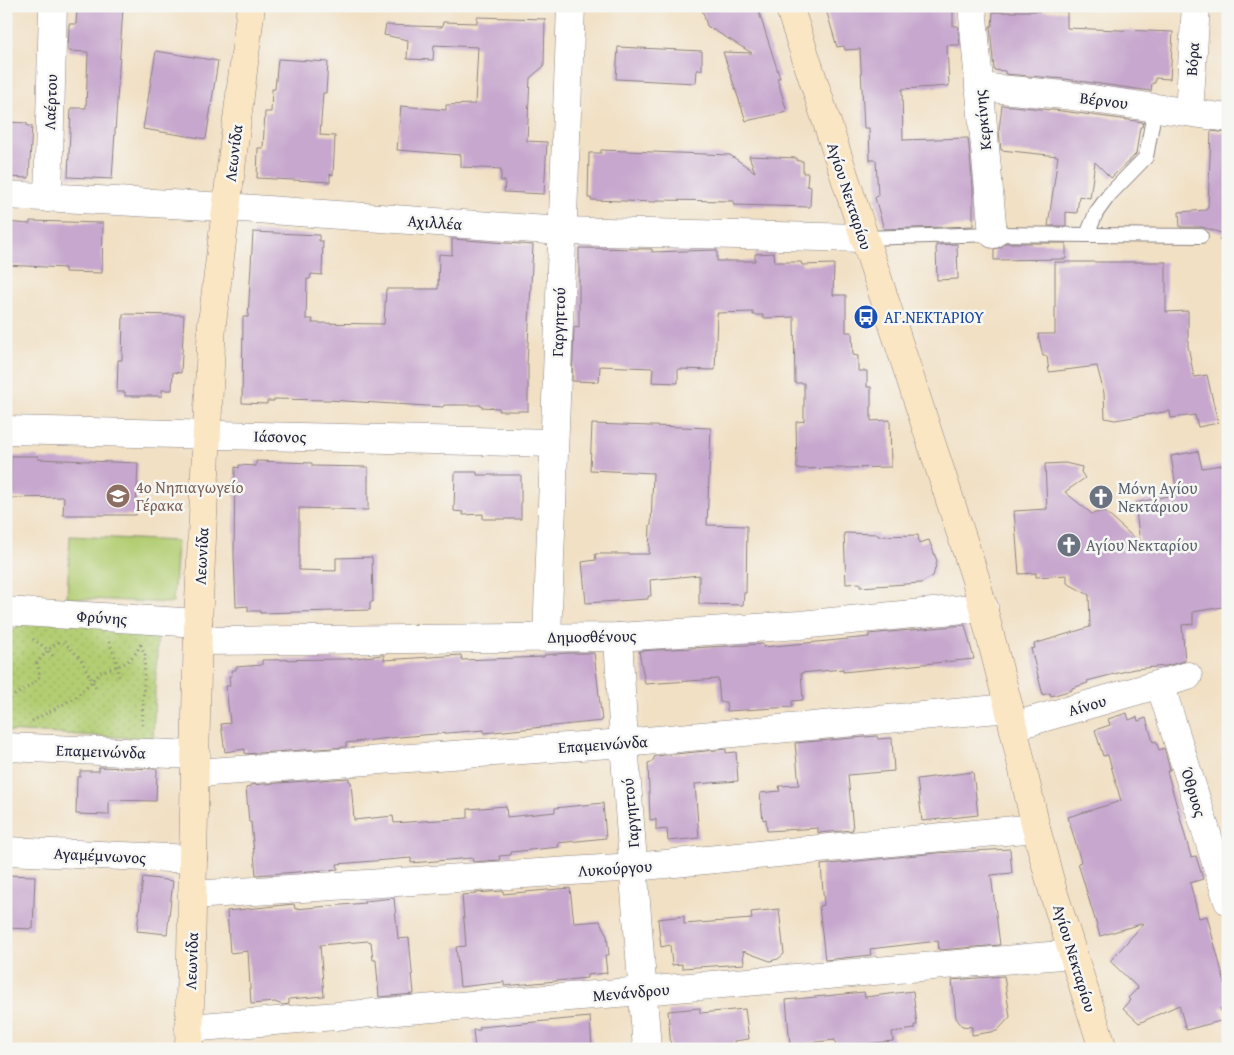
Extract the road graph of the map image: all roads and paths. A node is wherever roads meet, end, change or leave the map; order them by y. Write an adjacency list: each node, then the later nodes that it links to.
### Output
1 (53, 6): 12 (street, Λαέρτου)
2 (251, 6): 13 (street, Λεωνίδα)
3 (571, 6): 14 (street, Γαργηττού)
4 (789, 6): 18 (street, Αγίου Νεκταρίου)
5 (972, 6): 7 (street, Κερκίνης)
6 (1196, 6): 9 (street, Βόρα)
7 (979, 87): 8 (street, Βέρνου); 15 (street, Κερκίνης)
8 (1155, 107): 9 (street, Βέρνου); 16 (lane)
9 (1189, 112): 10 (street, Βέρνου)
10 (1228, 118)
11 (6, 195): 12 (street, Αχιλλέα)
12 (48, 198): 13 (street, Αχιλλέα)
13 (226, 207): 14 (street, Αχιλλέα); 20 (street, Λεωνίδα)
14 (561, 231): 18 (street, Αχιλλέα); 21 (street, Γαργηττού)
15 (993, 234): 16 (lane); 18 (lane)
16 (1087, 235): 17 (lane)
17 (1201, 236)
18 (864, 238): 22 (street, Αγίου Νεκταρίου)
19 (6, 430): 20 (street, Ιάσονος)
20 (207, 434): 21 (street, Ιάσονος); 25 (street, Λεωνίδα)
21 (553, 443): 28 (street, Γαργηττού)
22 (984, 607): 29 (street, Δημοσθένους); 42 (street, Αγίου Νεκταρίου)
23 (6, 610): 24 (street, Φρύνης)
24 (143, 632): 25 (street, Φρύνης); 35 (path); 44 (path)
25 (198, 632): 28 (street, Δημοσθένους); 47 (street, Λεωνίδα)
26 (27, 636): 33 (path)
27 (57, 637): 32 (path)
28 (546, 637): 29 (street, Δημοσθένους)
29 (618, 637): 45 (street, Γαργηττού)
30 (69, 638): 32 (path)
31 (107, 639): 35 (path)
32 (62, 640): 33 (path); 38 (path)
33 (48, 650): 34 (path); 41 (path)
34 (54, 658)
35 (117, 667): 37 (path); 38 (path)
36 (1188, 676): 39 (street, Αίνου)
37 (119, 677)
38 (92, 681): 40 (path); 43 (path)
39 (1160, 684): 42 (street, Αίνου); 50 (street, Όθρυος)
40 (96, 688)
41 (6, 701)
42 (1012, 717): 45 (street, Επαμεινώνδα); 48 (street, Αγίου Νεκταρίου)
43 (29, 722)
44 (142, 733)
45 (624, 742): 47 (street, Επαμεινώνδα); 52 (street, Γαργηττού)
46 (6, 747): 47 (street, Επαμεινώνδα)
47 (196, 764): 51 (street, Λεωνίδα)
48 (1036, 828): 52 (street, Λυκούργου); 55 (street, Αγίου Νεκταρίου)
49 (6, 851): 51 (street, Αγαμέμνωνος)
50 (1221, 855): 54 (street, Όθρυος)
51 (194, 859): 53 (street, Λεωνίδα)
52 (634, 867): 53 (street, Λυκούργου); 56 (street, Γαργηττού)
53 (192, 896): 57 (street, Λεωνίδα)
54 (1228, 901)
55 (1073, 954): 56 (street, Μενάνδρου); 59 (street, Αγίου Νεκταρίου)
56 (642, 991): 57 (street, Μενάνδρου); 58 (street, Γαργηττού)
57 (189, 1038)
58 (647, 1049)
59 (1103, 1049)

